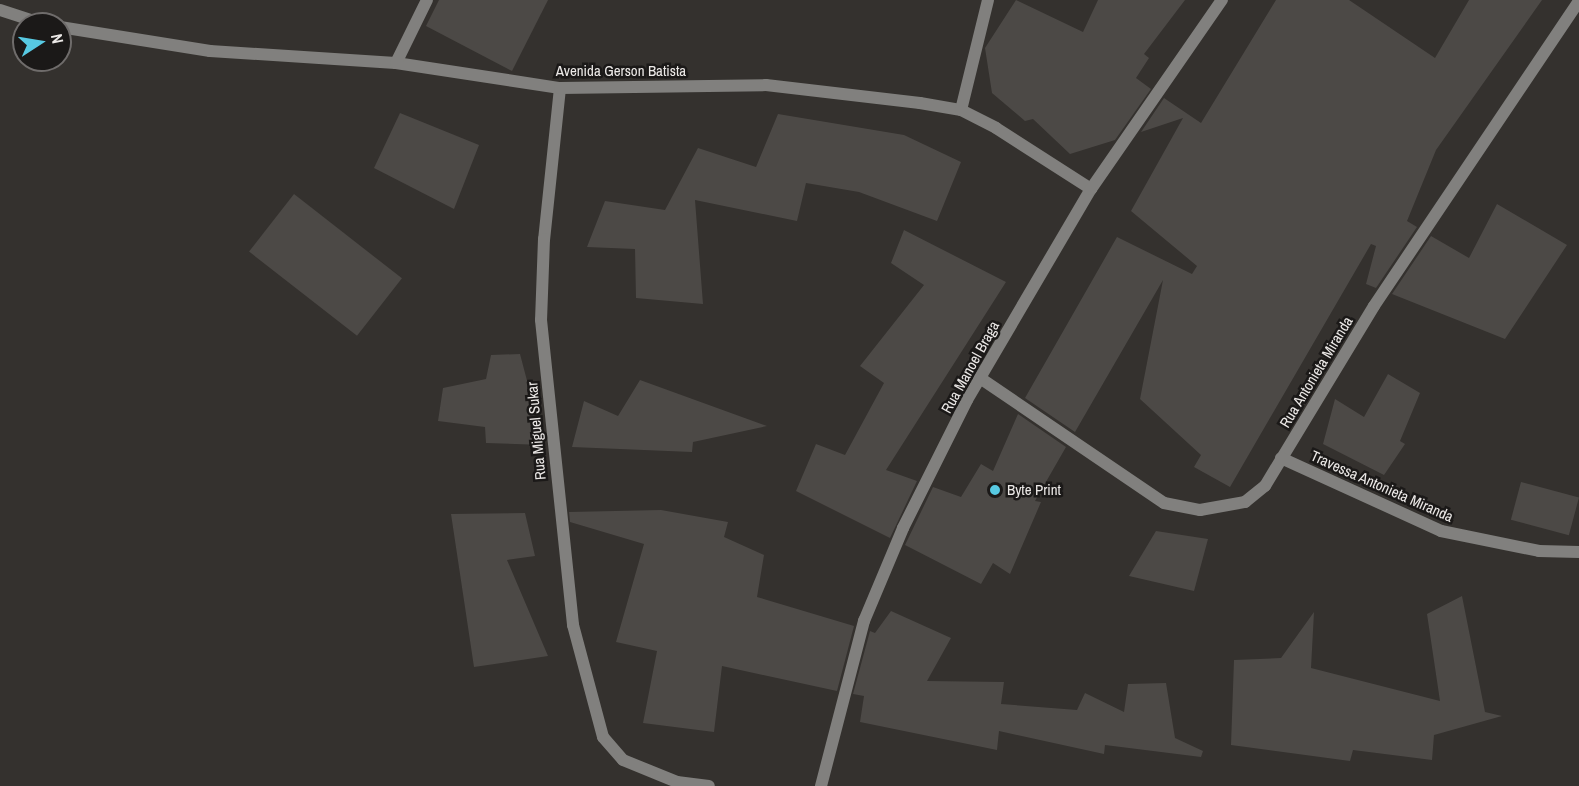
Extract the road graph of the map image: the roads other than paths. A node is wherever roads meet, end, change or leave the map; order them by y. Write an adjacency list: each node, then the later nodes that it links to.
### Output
1 (427, 0): 6 (street)
2 (988, 0): 8 (street)
3 (1222, 0): 9 (street, Rua Manoel Braga)
4 (1579, 1): 11 (street, Rua Antonieta Miranda)
5 (72, 29): 6 (street, Avenida Gerson Batista)
6 (396, 63): 7 (street, Avenida Gerson Batista)
7 (560, 88): 8 (street, Avenida Gerson Batista); 13 (street, Rua Miguel Sukar)
8 (961, 110): 9 (street, Avenida Gerson Batista)
9 (1091, 189): 10 (street, Rua Manoel Braga)
10 (980, 378): 11 (street, Rua Antonieta Miranda); 14 (street, Rua Manoel Braga)
11 (1281, 458): 12 (street, Travessa Antonieta Miranda)
12 (1579, 552)
13 (709, 786)
14 (821, 786)

